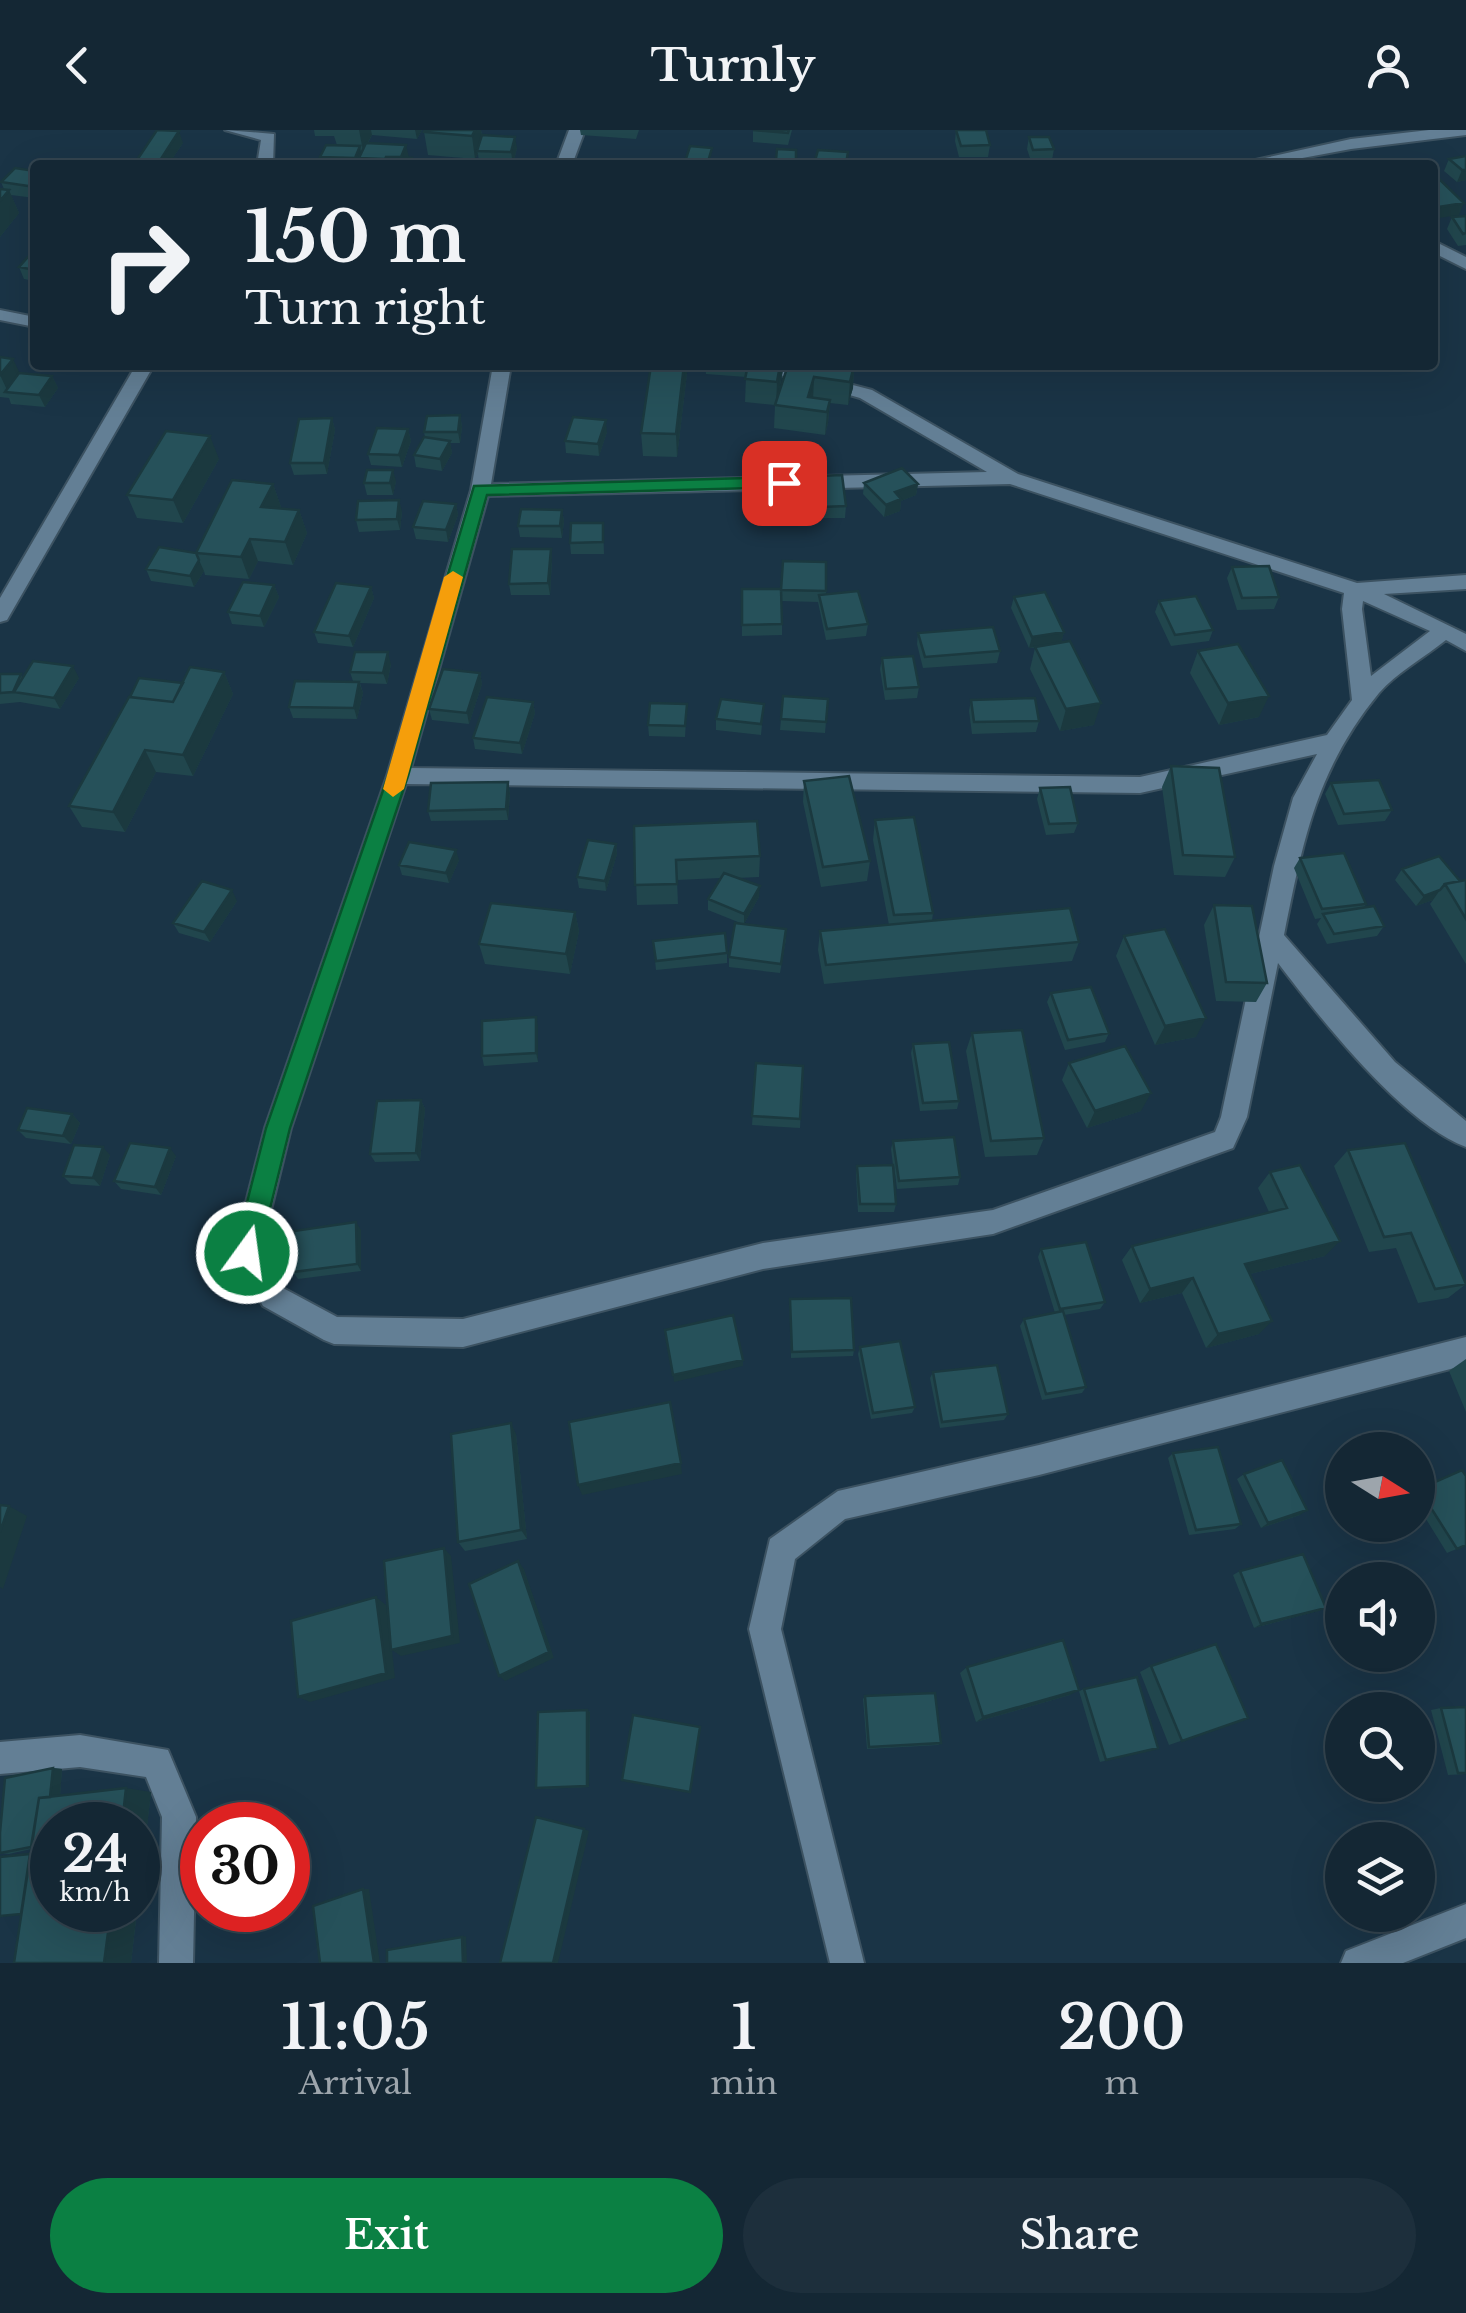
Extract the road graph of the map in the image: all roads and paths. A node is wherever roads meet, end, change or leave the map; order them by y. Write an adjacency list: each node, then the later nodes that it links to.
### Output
1 (232, 130): 5 (street)
2 (578, 130): 6 (street)
3 (1466, 130): 4 (street)
4 (1372, 135): 7 (street)
5 (266, 160)
6 (566, 160)
7 (1262, 160)
8 (1438, 248): 9 (street)
9 (1466, 264)
10 (0, 314): 11 (street)
11 (30, 321)
12 (143, 370): 19 (street)
13 (501, 370): 16 (street)
14 (775, 370): 15 (street)
15 (1011, 478): 16 (street); 18 (street)
16 (480, 490): 24 (street)
17 (1466, 582): 18 (street)
18 (1354, 590): 20 (street); 22 (street)
19 (0, 615)
20 (1446, 630): 21 (street); 22 (street)
21 (1466, 644)
22 (1363, 700): 23 (street)
23 (1334, 742): 24 (street); 25 (street)
24 (398, 776): 25 (street)
25 (1272, 938): 26 (street)
26 (1466, 1136)
27 (1466, 1351): 31 (street)
28 (0, 1758): 30 (street)
29 (1466, 1921): 32 (street)
30 (176, 1963)
31 (847, 1963)
32 (1358, 1963)

